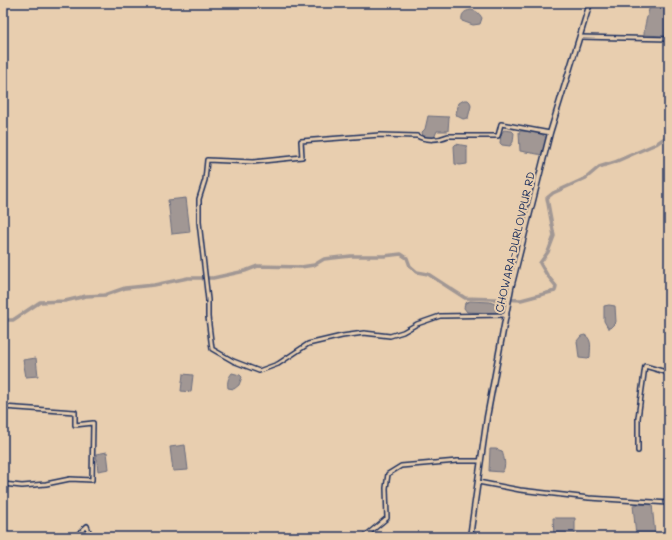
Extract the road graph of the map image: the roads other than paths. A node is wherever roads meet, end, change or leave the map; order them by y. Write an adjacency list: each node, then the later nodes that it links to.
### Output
1 (590, 3): 2 (street, CHOWARA-DURLOVPUR RD)
2 (580, 37): 3 (street); 4 (street, CHOWARA-DURLOVPUR RD)
3 (669, 39)
4 (550, 133): 5 (street, CHOWARA-DURLOVPUR RD); 5 (street)
5 (506, 315): 9 (street, CHOWARA-DURLOVPUR RD)
6 (669, 373): 8 (street)
7 (3, 407): 11 (street)
8 (638, 451)
9 (481, 461): 10 (street, CHOWARA-DURLOVPUR RD); 15 (street)
10 (478, 482): 12 (street); 16 (street, CHOWARA-DURLOVPUR RD)
11 (3, 484)
12 (669, 503)
13 (75, 537): 14 (street)
14 (91, 537)
15 (364, 537)
16 (470, 537)

